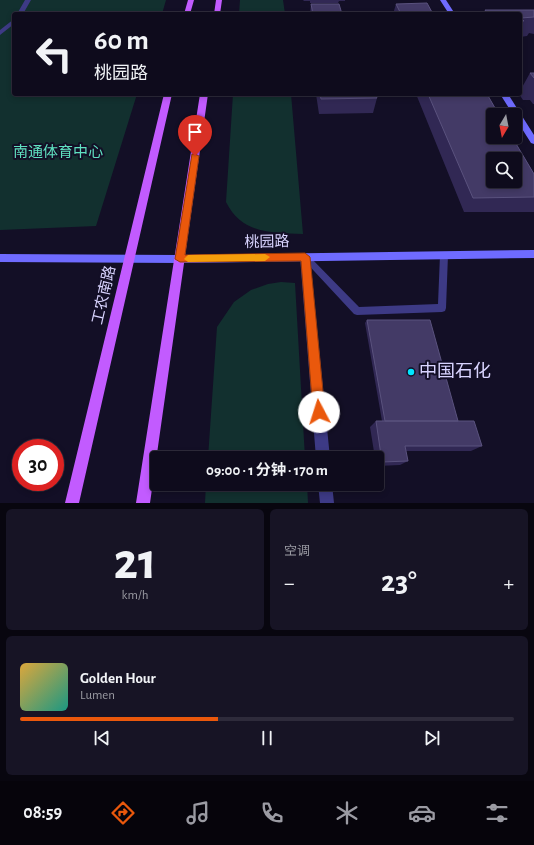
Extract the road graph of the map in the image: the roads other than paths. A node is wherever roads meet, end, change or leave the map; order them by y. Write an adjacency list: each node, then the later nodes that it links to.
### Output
1 (28, 0): 5 (street)
2 (191, 0): 6 (main road)
3 (219, 0): 7 (main road)
4 (443, 0): 8 (street)
5 (21, 12)
6 (188, 12)
7 (217, 12)
8 (451, 12)
9 (12, 23): 10 (street)
10 (0, 33)
11 (168, 96): 19 (main road, 工农南路)
12 (204, 96): 20 (main road)
13 (505, 96): 14 (street)
14 (534, 141)
15 (534, 254): 16 (street, 桃园路)
16 (444, 255): 17 (street, 桃园路); 17 (lane)
17 (305, 257): 20 (street, 桃园路); 21 (street)
18 (0, 258): 19 (street, 桃园路)
19 (128, 259): 20 (street, 桃园路); 23 (main road, 工农南路)
20 (180, 259): 24 (main road)
21 (322, 451)
22 (326, 491): 25 (street)
23 (72, 503)
24 (143, 503)
25 (327, 503)

